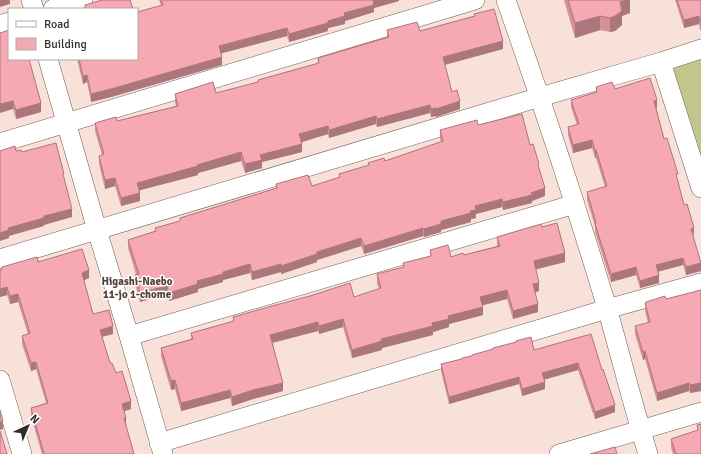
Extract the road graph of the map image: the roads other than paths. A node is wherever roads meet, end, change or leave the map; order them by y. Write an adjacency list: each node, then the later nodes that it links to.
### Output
1 (83, 0): 4 (street)
2 (475, 0): 9 (street)
3 (506, 0): 8 (street)
4 (56, 8)
5 (701, 49): 7 (street)
6 (48, 60): 9 (street)
7 (661, 62): 8 (street); 11 (street)
8 (540, 97): 12 (street); 13 (street)
9 (67, 124): 10 (street); 13 (street)
10 (0, 143)
11 (701, 188)
12 (575, 204): 16 (street); 17 (street)
13 (97, 230): 14 (street); 17 (street)
14 (0, 260)
15 (701, 283): 16 (street)
16 (607, 309): 20 (street); 21 (street)
17 (129, 336): 21 (street)
18 (0, 380): 22 (street)
19 (701, 412): 20 (street)
20 (640, 430): 23 (street); 24 (street)
21 (161, 449)
22 (22, 454)
23 (560, 454)
24 (648, 454)

